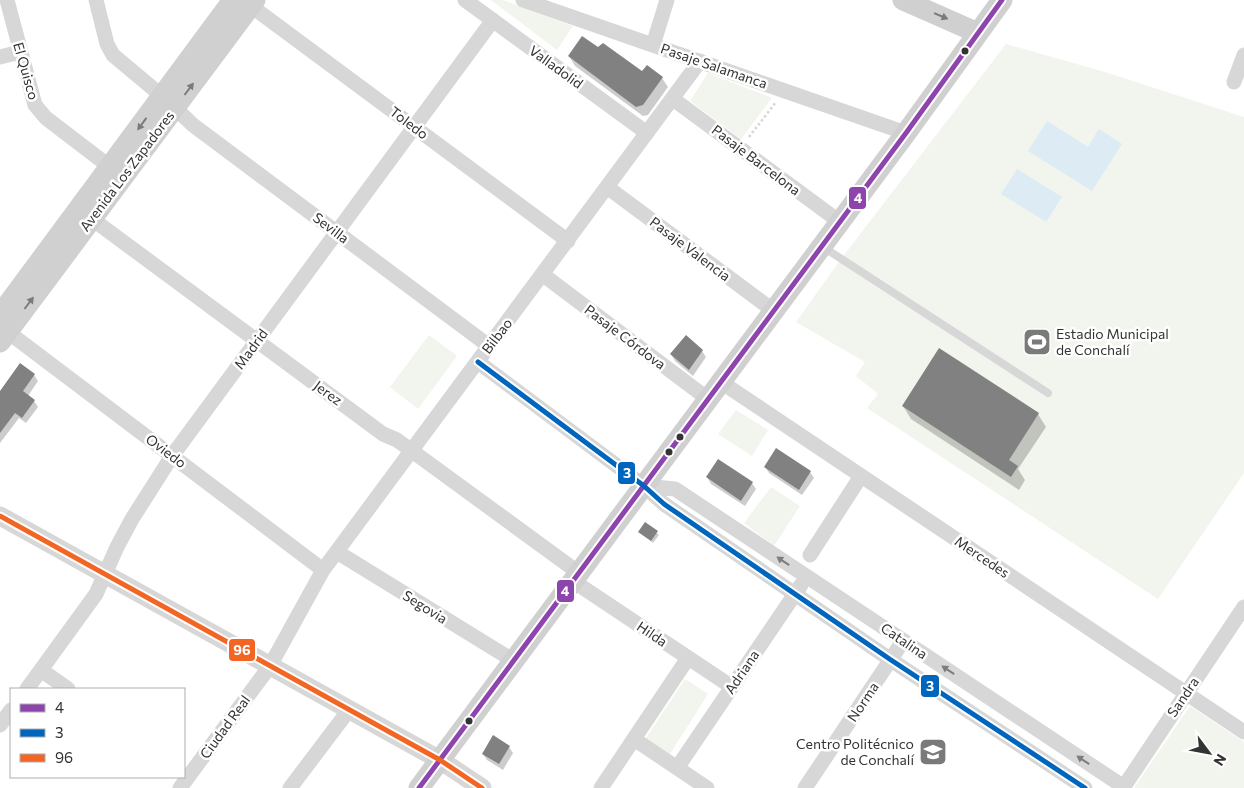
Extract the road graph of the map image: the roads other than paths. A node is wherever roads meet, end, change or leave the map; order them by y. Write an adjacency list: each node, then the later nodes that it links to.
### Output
1 (7, 0): 12 (street, El Quisco)
2 (96, 0): 18 (street, Sevilla)
3 (465, 0): 9 (street, Valladolid)
4 (523, 0): 11 (street, Pasaje Salamanca)
5 (667, 0): 11 (street)
6 (903, 0): 10 (main road, one-way to 10)
7 (1002, 0): 10 (main road)
8 (246, 2): 18 (main road, Avenida Los Zapadores); 19 (street, Toledo)
9 (493, 20): 19 (street, Madrid); 20 (street, Valladolid)
10 (978, 33): 21 (main road)
11 (652, 45): 15 (street, Pasaje Salamanca)
12 (20, 52): 14 (street); 22 (street, El Quisco)
13 (1244, 55): 16 (street)
14 (0, 57)
15 (700, 61): 17 (street, Bilbao); 21 (street, Pasaje Salamanca)
16 (1234, 82)
17 (673, 99): 20 (street, Bilbao); 25 (street, Pasaje Barcelona)
18 (168, 102): 22 (main road, Avenida Los Zapadores, one-way to 22); 24 (main road, Avenida Los Zapadores); 26 (street, Sevilla)
19 (415, 127): 26 (street, Madrid); 27 (street, Toledo)
20 (647, 133): 23 (street, Bilbao)
21 (906, 133): 25 (main road)
22 (110, 167): 24 (main road, Avenida Los Zapadores)
23 (607, 187): 27 (street, Bilbao); 30 (street, Pasaje Valencia)
24 (85, 214): 31 (main road, Avenida Los Zapadores); 32 (street, Jerez)
25 (840, 222): 28 (main road)
26 (337, 232): 32 (street, Madrid); 33 (street, Sevilla)
27 (568, 241): 29 (street, Bilbao)
28 (822, 246): 30 (main road); 36 (lane)
29 (542, 274): 33 (street, Bilbao); 37 (street, Pasaje Córdova)
30 (774, 311): 35 (main road)
31 (2, 330): 39 (street, Oviedo)
32 (257, 341): 38 (street, Jerez); 39 (street, Madrid)
33 (489, 346): 34 (street, Bilbao)
34 (478, 362): 38 (street, Bilbao); 41 (street)
35 (721, 382): 37 (main road); 40 (street, Mercedes)
36 (1048, 393)
37 (708, 399): 41 (main road)
38 (412, 450): 45 (street, Bilbao); 50 (street, Jerez)
39 (172, 456): 47 (street, Oviedo); 48 (street, Madrid)
40 (861, 476): 46 (street); 62 (street, Mercedes)
41 (644, 486): 43 (street, Catalina); 44 (street, Catalina); 50 (main road)
42 (0, 516): 48 (street)
43 (733, 528): 44 (street); 49 (street, Catalina, one-way to 43)
44 (722, 543): 51 (street, Catalina)
45 (337, 552): 47 (street, Bilbao); 56 (street, Segovia)
46 (810, 555)
47 (323, 570): 57 (street, Bilbao)
48 (105, 575): 57 (street); 58 (street, Madrid)
49 (807, 576): 51 (street, Adriana); 53 (street, Catalina)
50 (576, 577): 54 (street, Hilda); 56 (main road)
51 (796, 593): 55 (street, Catalina); 59 (street, Adriana)
52 (1244, 607): 62 (street, Sandra)
53 (903, 641): 55 (street, Norma); 78 (street, Catalina, one-way to 53)
54 (688, 658): 59 (street, Hilda); 67 (street)
55 (891, 660): 76 (street, Norma); 77 (street, Catalina)
56 (514, 661): 68 (main road)
57 (270, 666): 63 (street); 70 (street, Ciudad Real)
58 (41, 670): 60 (street, Madrid); 61 (street)
59 (732, 687): 69 (street, Adriana)
60 (27, 688)
61 (67, 688)
62 (1186, 693): 66 (street, Mercedes); 78 (street, Sandra)
63 (349, 710): 68 (street); 71 (street)
64 (10, 711): 65 (street)
65 (1, 723)
66 (1244, 732)
67 (634, 739): 69 (street); 74 (street)
68 (440, 760): 72 (main road); 73 (street)
69 (677, 768): 75 (street)
70 (184, 780)
71 (290, 788)
72 (420, 788)
73 (482, 788)
74 (601, 788)
75 (707, 788)
76 (805, 788)
77 (1085, 788)
78 (1123, 788)

